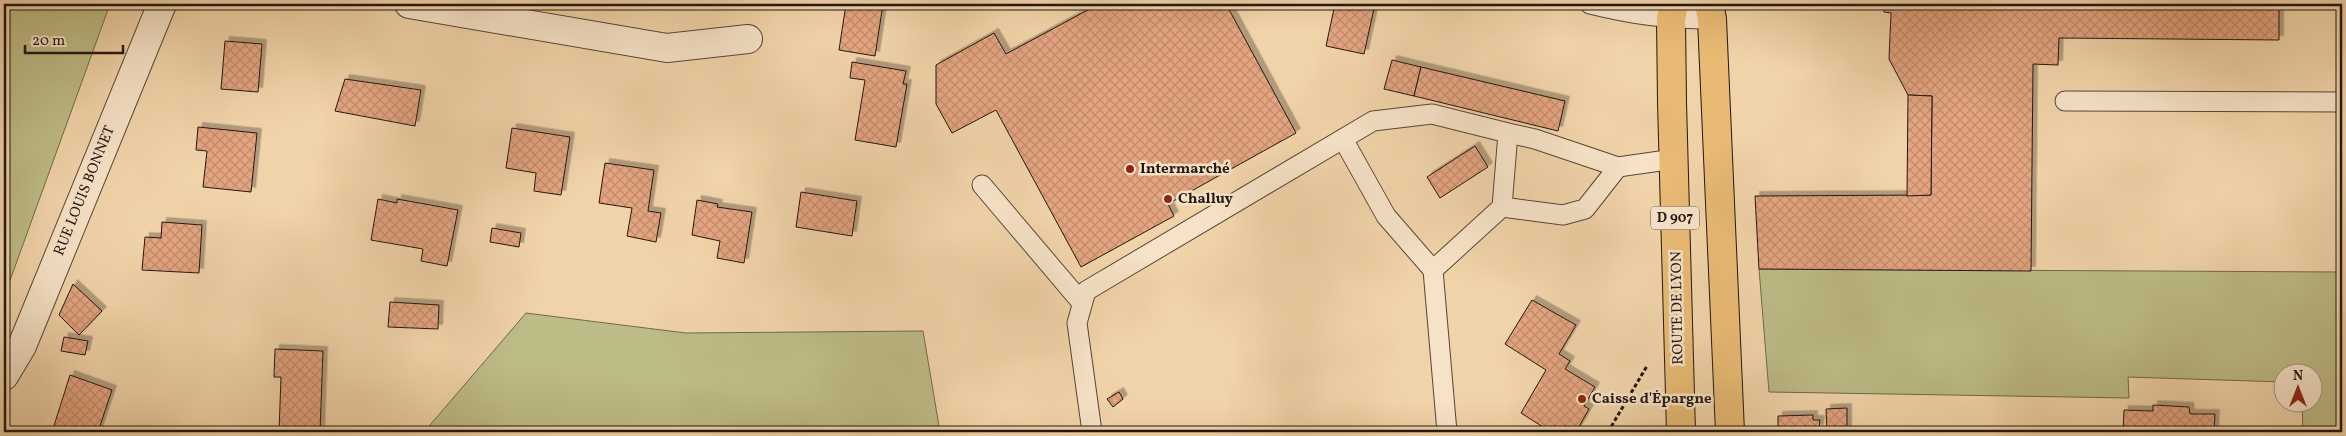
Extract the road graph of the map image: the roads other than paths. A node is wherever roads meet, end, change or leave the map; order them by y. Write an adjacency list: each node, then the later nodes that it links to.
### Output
1 (162, 4): 18 (street, RUE LOUIS BONNET)
2 (409, 4): 6 (street)
3 (1590, 4): 5 (lane)
4 (1711, 11): 5 (lane); 15 (main road, D 907)
5 (1672, 12): 11 (main road, ROUTE DE LYON / D 907)
6 (748, 39)
7 (2065, 101): 8 (lane)
8 (2342, 102)
9 (1508, 133): 10 (lane); 12 (lane); 14 (lane)
10 (1343, 139): 16 (lane); 17 (lane)
11 (1674, 159): 12 (lane); 21 (main road, ROUTE DE LYON / D 907)
12 (1618, 167): 14 (lane)
13 (982, 185): 17 (lane)
14 (1502, 208): 16 (lane)
15 (1720, 209): 22 (main road, D 907); 23 (main road, D 907)
16 (1432, 270): 20 (lane)
17 (1082, 303): 19 (lane)
18 (4, 376)
19 (1092, 432)
20 (1446, 432)
21 (1681, 432)
22 (1714, 432)
23 (1730, 432)

